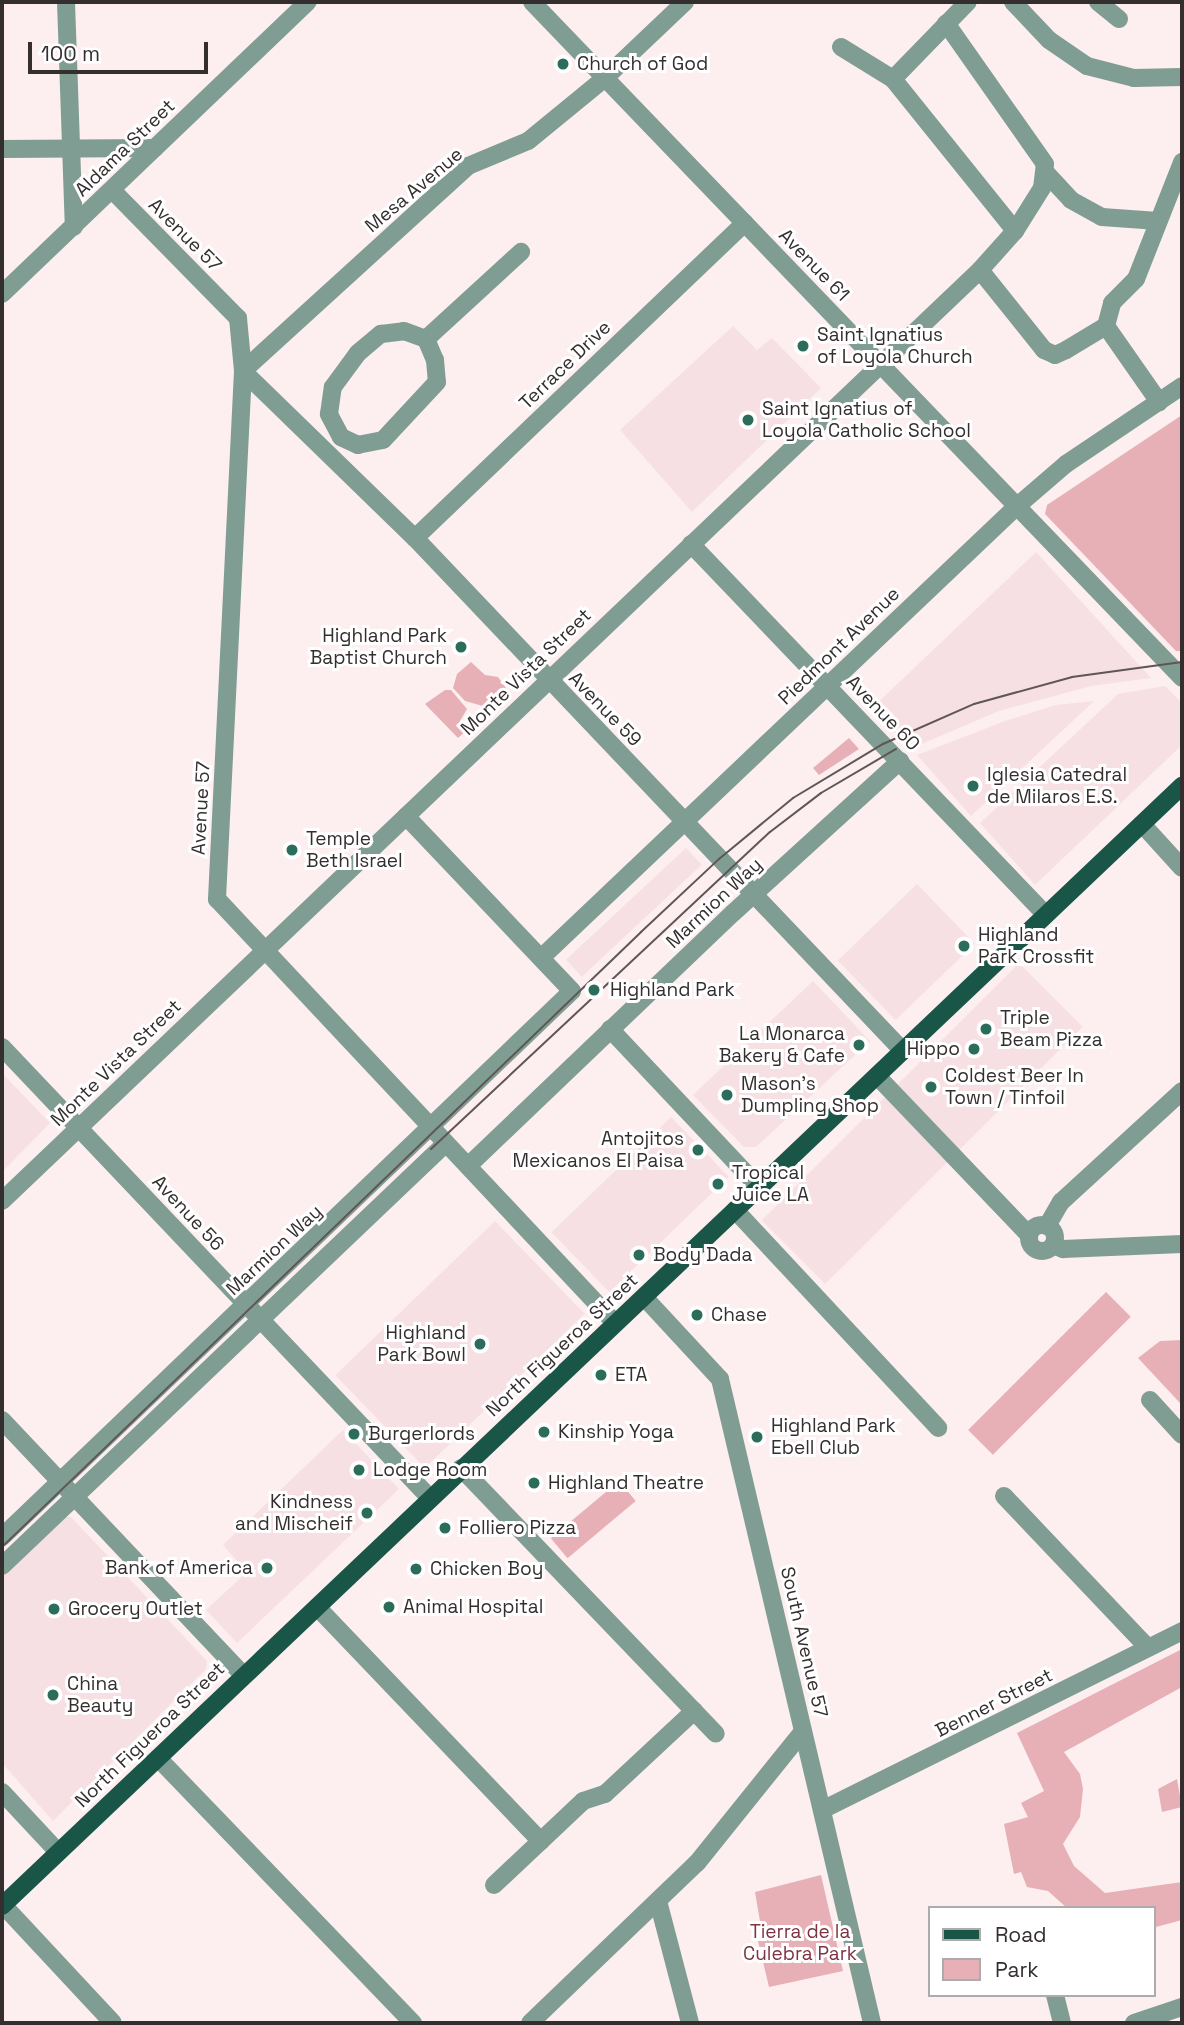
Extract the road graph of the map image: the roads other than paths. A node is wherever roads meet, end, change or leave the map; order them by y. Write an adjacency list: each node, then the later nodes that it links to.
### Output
1 (66, 2): 14 (street)
2 (308, 2): 15 (street, Aldama Street)
3 (532, 2): 12 (street, Avenue 61)
4 (685, 2): 12 (street, Mesa Avenue)
5 (968, 2): 9 (street)
6 (1013, 2): 11 (street)
7 (1098, 2): 8 (street)
8 (1119, 19)
9 (946, 23): 13 (street); 18 (street)
10 (841, 47): 13 (street)
11 (1182, 77)
12 (605, 78): 21 (street, Avenue 61); 30 (street, Mesa Avenue)
13 (892, 79): 23 (street)
14 (70, 148): 15 (street); 16 (street); 22 (street)
15 (155, 148): 19 (street, Aldama Street)
16 (2, 149)
17 (1182, 162): 20 (street)
18 (1046, 174): 20 (street); 23 (street, Monte Vista Street)
19 (112, 190): 22 (street, Aldama Street); 30 (street, Avenue 57)
20 (1158, 221): 27 (street)
21 (745, 223): 29 (street, Avenue 61); 36 (street, Terrace Drive)
22 (74, 227): 26 (street, Aldama Street)
23 (1015, 231): 25 (street, Monte Vista Street)
24 (521, 252): 28 (street)
25 (980, 270): 27 (street); 29 (street, Monte Vista Street)
26 (2, 294)
27 (1106, 326): 32 (street)
28 (426, 339): 33 (street); 33 (street)
29 (881, 364): 35 (street, Avenue 61); 37 (street, Monte Vista Street)
30 (243, 371): 34 (street, Avenue 59); 49 (street, Avenue 57)
31 (1182, 386): 32 (street, Piedmont Avenue)
32 (1159, 402): 35 (street, Piedmont Avenue)
33 (341, 438): 34 (street)
34 (327, 451): 36 (street, Avenue 59)
35 (1016, 507): 38 (street, Avenue 61); 40 (street, Piedmont Avenue)
36 (415, 538): 39 (street, Avenue 59)
37 (691, 544): 39 (street, Monte Vista Street); 40 (street, Avenue 60)
38 (1182, 678)
39 (548, 680): 43 (street, Monte Vista Street); 44 (street, Avenue 59)
40 (828, 687): 41 (street, Avenue 60); 44 (street, Piedmont Avenue)
41 (900, 761): 47 (street, Marmion Way); 48 (street, Avenue 60)
42 (1182, 786): 45 (main road, North Figueroa Street)
43 (406, 816): 49 (street, Monte Vista Street); 50 (street)
44 (685, 822): 47 (street, Avenue 59); 50 (street, Piedmont Avenue)
45 (1142, 824): 46 (street); 48 (main road, North Figueroa Street)
46 (1182, 868)
47 (753, 895): 51 (street, Marmion Way); 53 (street, Avenue 59)
48 (1044, 913): 53 (main road, North Figueroa Street)
49 (264, 952): 56 (street, Avenue 57); 57 (street, Monte Vista Street)
50 (542, 957): 56 (street, Marmion Way)
51 (610, 1029): 59 (street, Marmion Way); 60 (street)
52 (2, 1047): 57 (street, Avenue 56)
53 (903, 1052): 54 (main road, North Figueroa Street)
54 (877, 1076): 60 (main road, North Figueroa Street); 64 (street)
55 (1182, 1091): 63 (street)
56 (432, 1127): 58 (street, Avenue 57); 68 (street, Marmion Way)
57 (79, 1128): 61 (street, Monte Vista Street); 68 (street, Avenue 56)
58 (446, 1143): 59 (street, Avenue 57); 69 (street, Marmion Way)
59 (468, 1166): 70 (street, Avenue 57)
60 (759, 1187): 62 (main road, North Figueroa Street)
61 (2, 1201)
62 (735, 1210): 67 (main road, North Figueroa Street); 73 (street)
63 (1047, 1226): 64 (street); 66 (street)
64 (1028, 1235): 66 (street)
65 (1182, 1244): 66 (street)
66 (1053, 1245)
67 (644, 1297): 70 (main road, North Figueroa Street); 87 (street, South Avenue 57)
68 (246, 1305): 69 (street, Avenue 56); 76 (street, Marmion Way)
69 (260, 1319): 78 (street, Marmion Way); 79 (street, Avenue 56)
70 (615, 1323): 75 (main road, North Figueroa Street)
71 (1150, 1400): 74 (street)
72 (2, 1420): 76 (street)
73 (938, 1428)
74 (1182, 1435)
75 (461, 1468): 79 (main road, North Figueroa Street); 86 (street)
76 (61, 1483): 78 (street); 80 (street, Marmion Way)
77 (1004, 1496): 84 (street)
78 (75, 1497): 81 (street, Marmion Way); 85 (street)
79 (430, 1498): 82 (main road, North Figueroa Street)
80 (2, 1537)
81 (2, 1566)
82 (317, 1607): 85 (main road, North Figueroa Street); 92 (street)
83 (1182, 1631): 84 (street, Benner Street)
84 (1148, 1648): 91 (street, Benner Street)
85 (243, 1675): 89 (main road, North Figueroa Street)
86 (694, 1711): 88 (street); 92 (street)
87 (803, 1731): 91 (street, South Avenue 57); 95 (street)
88 (716, 1734)
89 (158, 1758): 93 (main road, North Figueroa Street); 100 (street)
90 (2, 1792): 93 (street)
91 (824, 1809): 103 (street, South Avenue 57)
92 (541, 1841): 94 (street)
93 (58, 1852): 96 (main road, North Figueroa Street)
94 (494, 1885)
95 (659, 1901): 101 (street); 102 (street)
96 (2, 1906): 99 (street)
97 (1056, 1997): 104 (street)
98 (1182, 2007): 105 (street)
99 (113, 2023)
100 (413, 2023)
101 (530, 2023)
102 (690, 2023)
103 (872, 2023)
104 (1062, 2023)
105 (1134, 2023)

